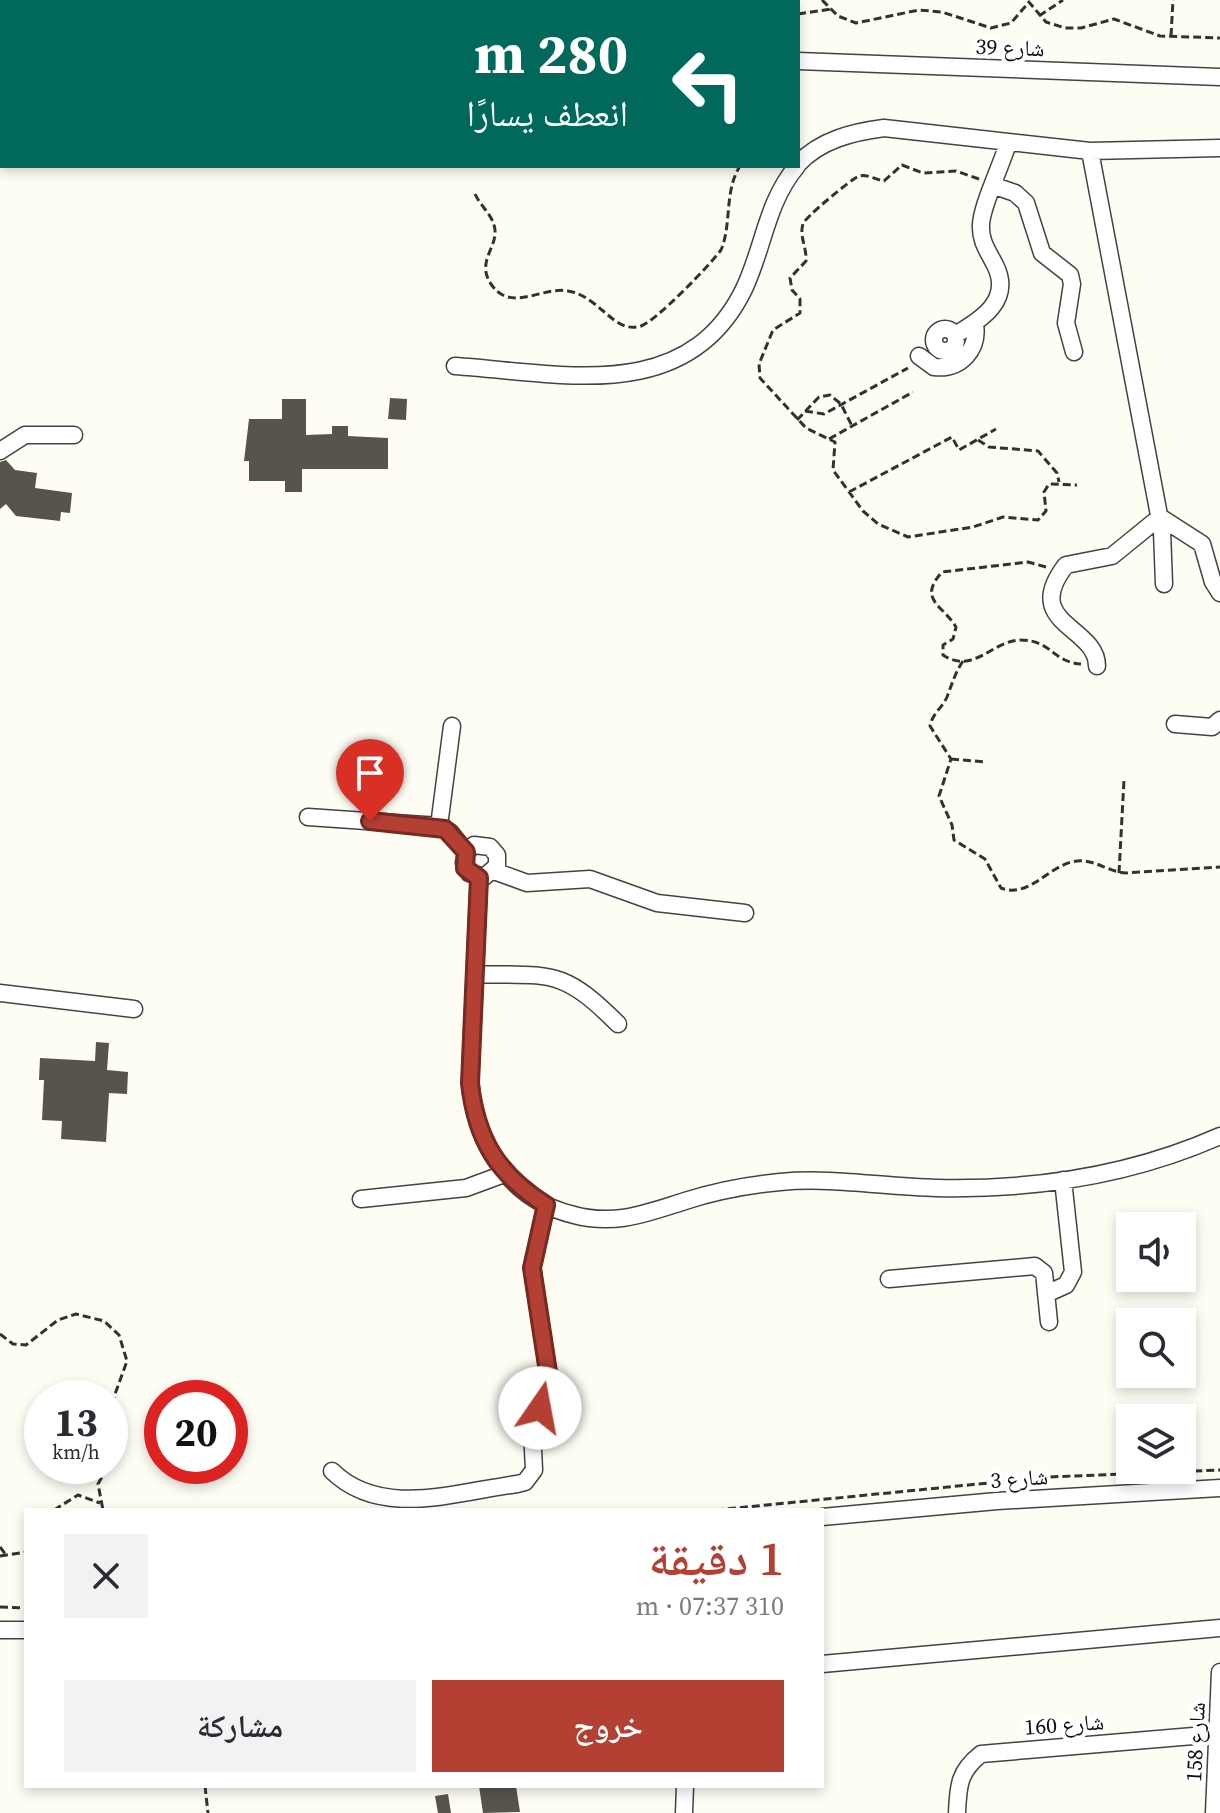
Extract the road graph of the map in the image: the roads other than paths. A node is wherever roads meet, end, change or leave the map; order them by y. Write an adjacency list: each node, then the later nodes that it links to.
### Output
1 (800, 61): 2 (street, شارع 39)
2 (1220, 77)
3 (1008, 143): 5 (street); 7 (street); 10 (street)
4 (800, 144): 5 (street)
5 (823, 145): 8 (street)
6 (1220, 148): 7 (street)
7 (1090, 151): 16 (street)
8 (800, 163)
9 (794, 168): 13 (street)
10 (995, 186): 11 (street); 12 (street)
11 (975, 324): 11 (street)
12 (1074, 352)
13 (455, 366)
14 (74, 435): 15 (street)
15 (0, 451)
16 (1160, 517): 17 (street); 18 (street); 19 (street)
17 (1164, 584)
18 (1220, 593)
19 (1097, 666)
20 (1220, 720): 21 (street)
21 (1175, 724)
22 (452, 726): 24 (street)
23 (308, 817): 24 (street)
24 (439, 826): 25 (street)
25 (466, 852): 26 (street); 26 (street)
26 (486, 874): 27 (street); 28 (street)
27 (745, 913)
28 (475, 974): 31 (street); 33 (street)
29 (0, 993): 30 (street)
30 (134, 1009)
31 (618, 1024)
32 (1220, 1136): 34 (street)
33 (504, 1174): 35 (street); 36 (street)
34 (1063, 1180): 36 (street); 38 (street)
35 (361, 1199)
36 (546, 1205): 40 (street)
37 (889, 1279): 38 (street)
38 (1046, 1294): 39 (street)
39 (1049, 1322)
40 (332, 1471)
41 (1220, 1488): 42 (street, شارع 3)
42 (824, 1517)
43 (1220, 1628): 46 (street)
44 (0, 1630): 45 (street)
45 (24, 1630)
46 (824, 1664)
47 (1220, 1672): 48 (street, شارع 158)
48 (1217, 1734): 51 (street, شارع 160); 52 (street, شارع 158)
49 (685, 1788): 50 (street)
50 (684, 1813)
51 (957, 1813)
52 (1214, 1813)

